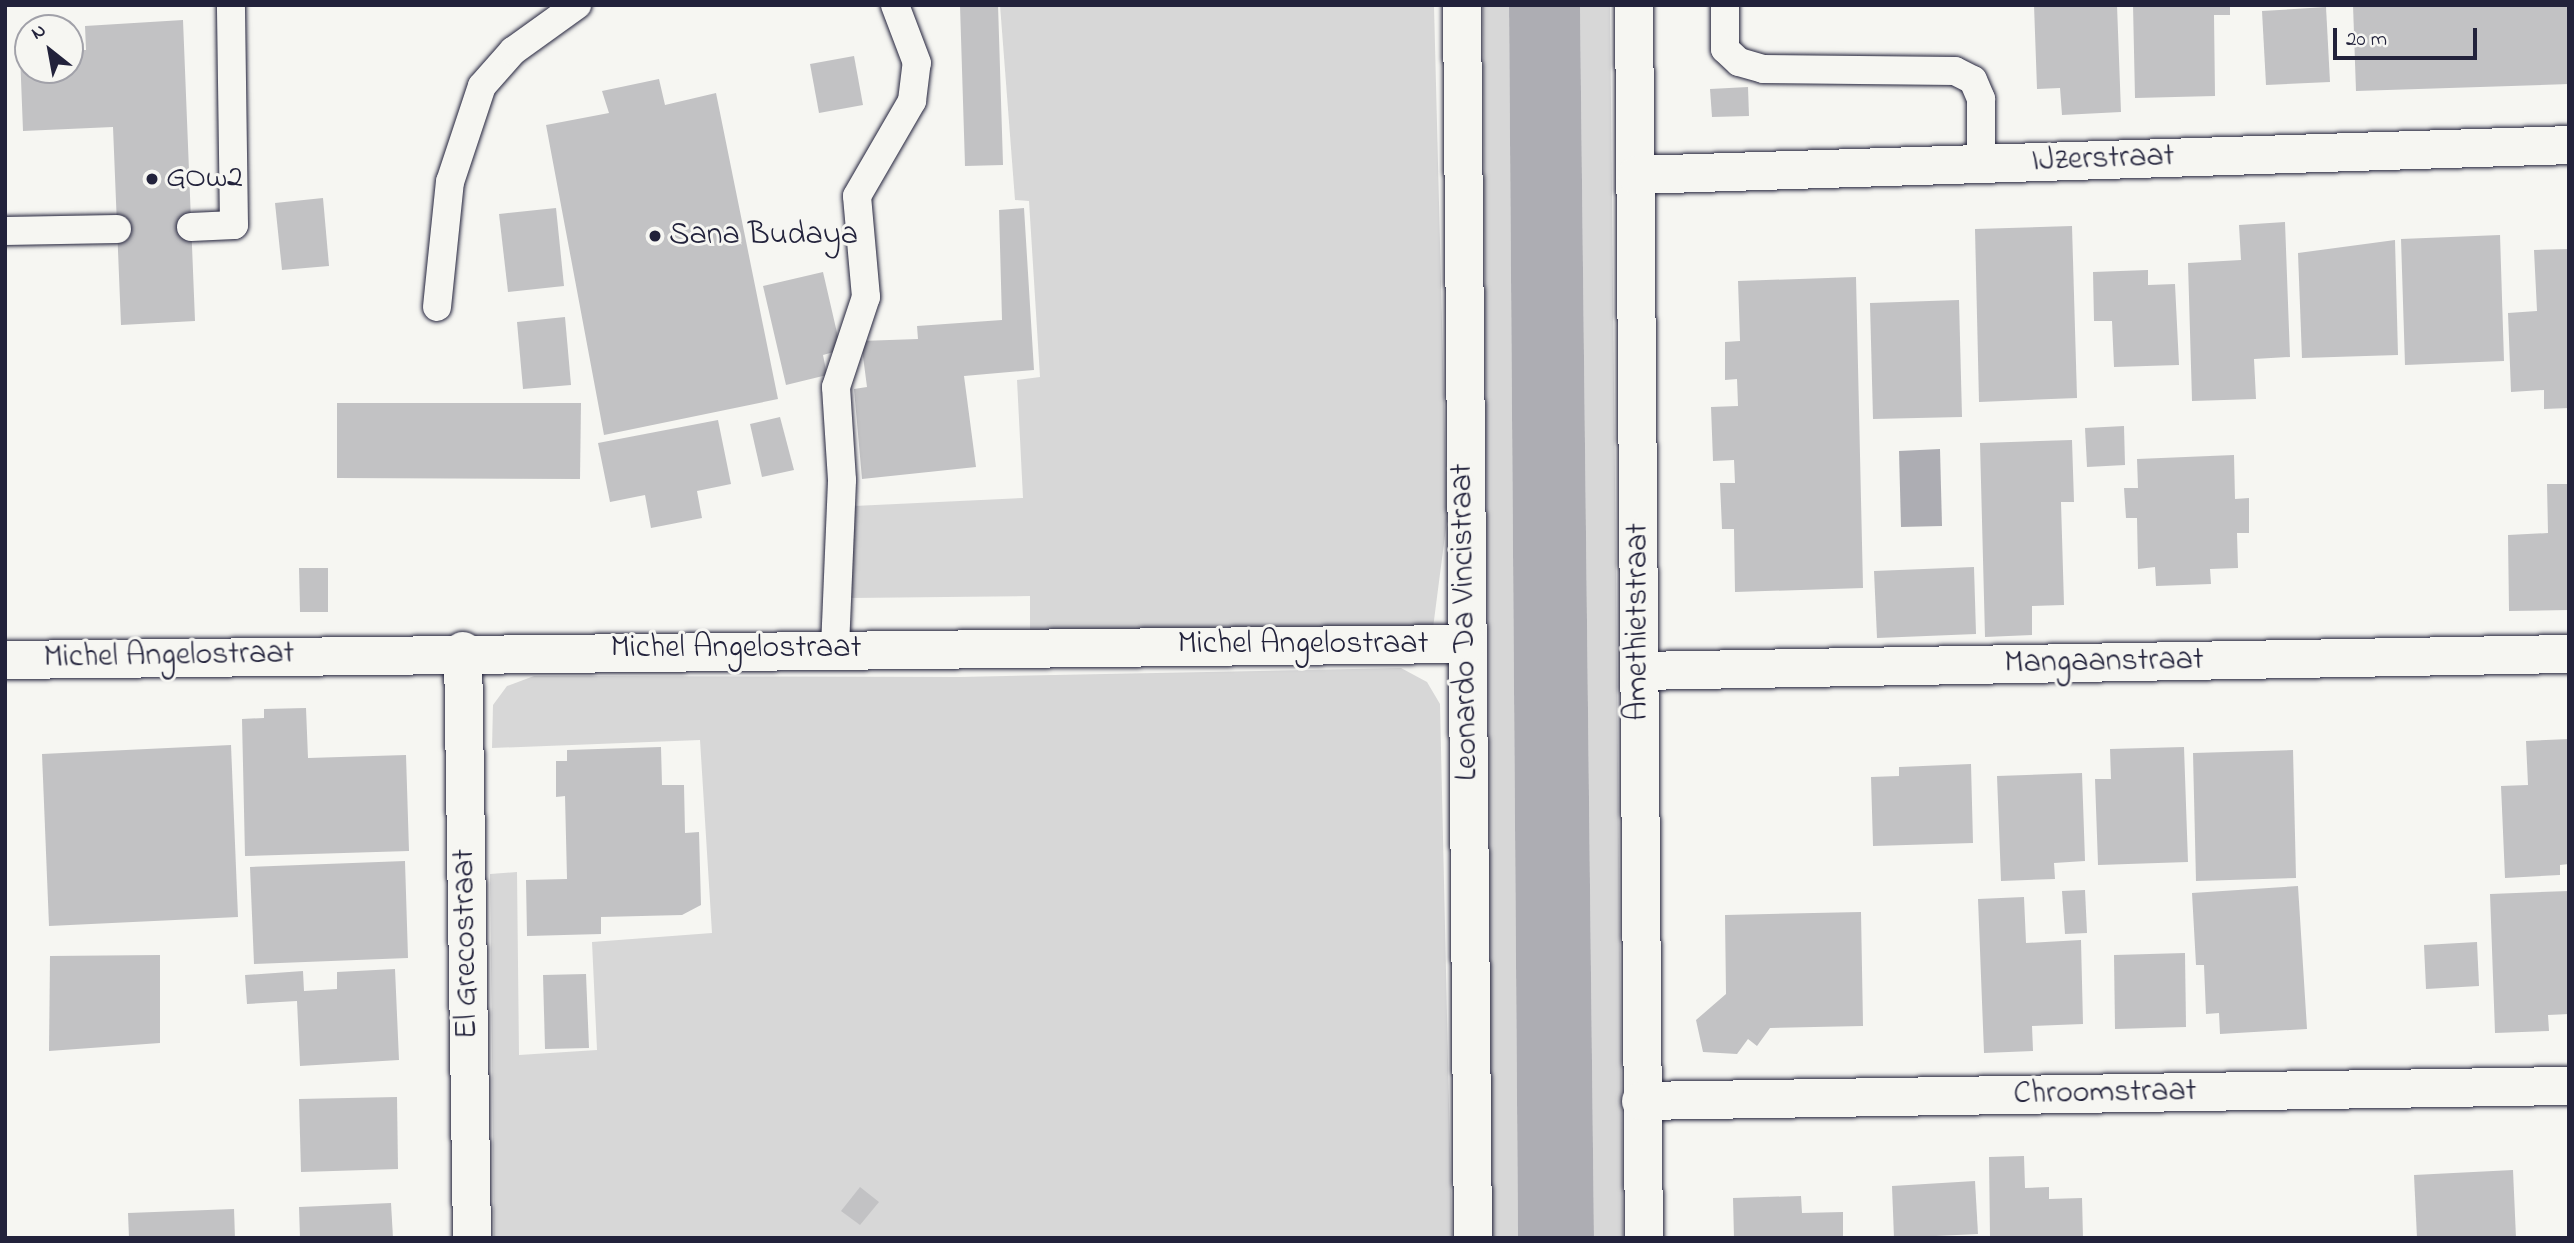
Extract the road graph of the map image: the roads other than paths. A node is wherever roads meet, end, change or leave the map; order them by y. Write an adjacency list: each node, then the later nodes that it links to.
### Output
1 (231, 5): 10 (lane)
2 (577, 5): 13 (lane)
3 (895, 5): 15 (lane)
4 (1462, 5): 14 (street, Leonardo Da Vincistraat)
5 (1634, 5): 9 (street, Amethietstraat)
6 (1725, 5): 8 (lane)
7 (2569, 145): 8 (street, IJzerstraat)
8 (1981, 164): 9 (street, IJzerstraat)
9 (1637, 175): 19 (street, Amethietstraat)
10 (191, 228)
11 (117, 229): 12 (lane)
12 (5, 231)
13 (437, 307)
14 (1466, 643): 15 (street, Michel Angelostraat); 23 (street, Leonardo Da Vincistraat)
15 (835, 648): 16 (street, Michel Angelostraat)
16 (463, 650): 18 (street, Michel Angelostraat); 22 (street, El Grecostraat)
17 (2569, 654): 19 (street, Mangaanstraat)
18 (5, 660)
19 (1639, 671): 21 (street, Amethietstraat)
20 (2569, 1086): 21 (street, Chroomstraat)
21 (1641, 1101): 24 (street, Amethietstraat)
22 (471, 1238)
23 (1474, 1238)
24 (1644, 1238)

